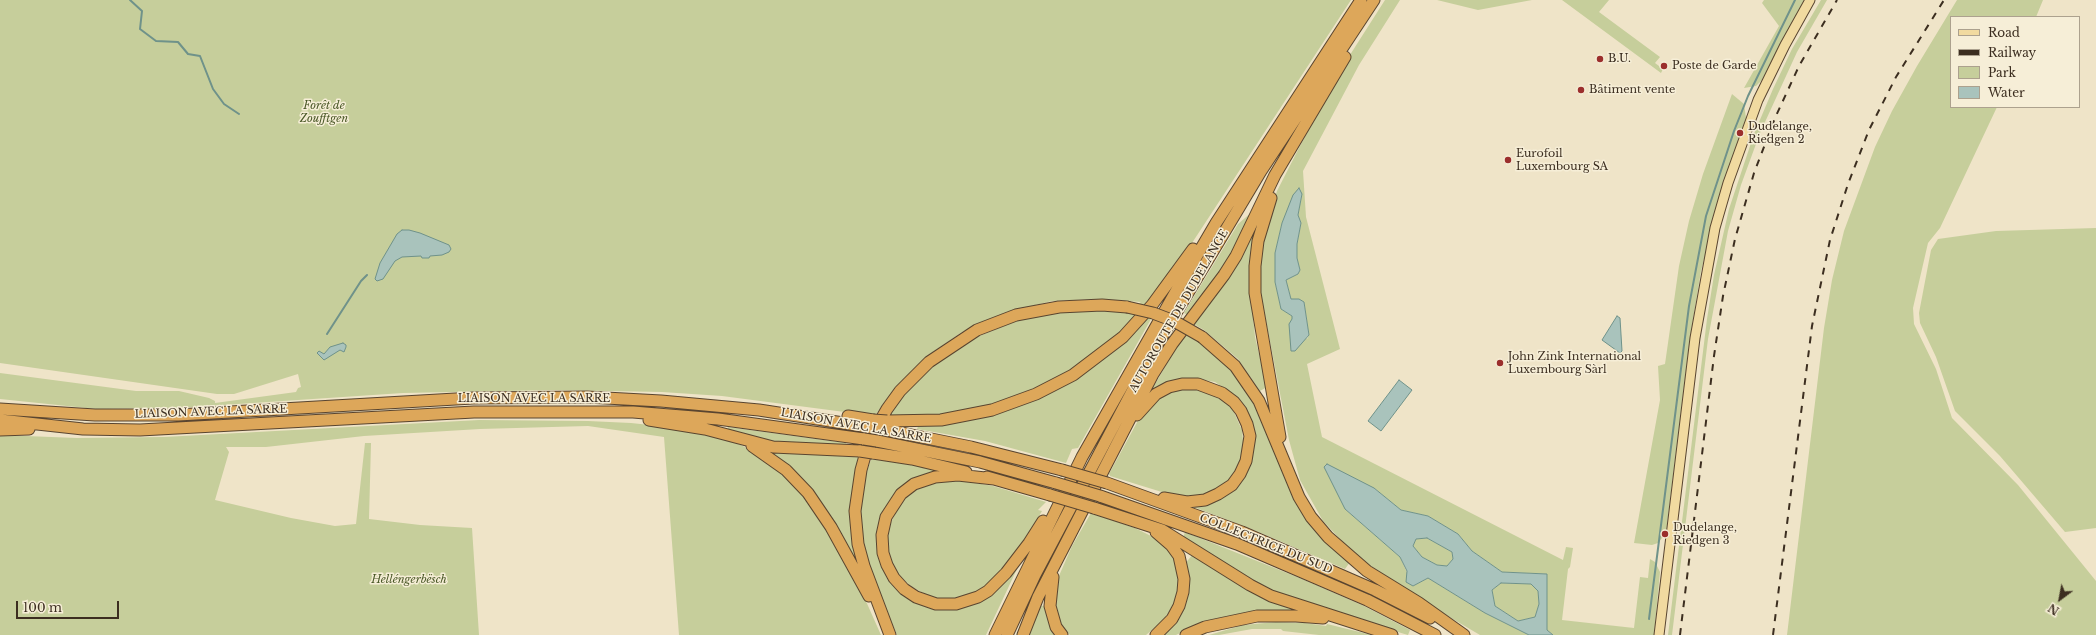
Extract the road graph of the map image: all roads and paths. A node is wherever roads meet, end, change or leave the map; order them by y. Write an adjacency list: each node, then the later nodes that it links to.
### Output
1 (1361, 0): 5 (highway, AUTOROUTE DE DUDELANGE)
2 (1375, 0): 4 (highway); 26 (highway, AUTOROUTE DE DUDELANGE)
3 (1810, 0): 34 (main road)
4 (1294, 145): 12 (highway); 15 (highway)
5 (1216, 223): 9 (highway); 14 (highway, AUTOROUTE DE DUDELANGE)
6 (0, 409): 9 (highway, LIAISON AVEC LA SARRE, bridge)
7 (595, 412): 10 (highway, LIAISON AVEC LA SARRE); 13 (highway); 18 (highway, LIAISON AVEC LA SARRE, bridge)
8 (0, 420): 10 (highway, LIAISON AVEC LA SARRE)
9 (885, 425): 16 (highway, LIAISON AVEC LA SARRE)
10 (84, 429): 11 (highway)
11 (0, 430)
12 (1124, 431): 19 (highway); 21 (highway)
13 (740, 439): 17 (highway, bridge); 22 (highway)
14 (1082, 457): 17 (highway); 25 (highway, AUTOROUTE DE DUDELANGE)
15 (1285, 461): 22 (highway, bridge); 33 (highway)
16 (1062, 470): 19 (highway, COLLECTRICE DU SUD, bridge)
17 (994, 479): 20 (highway, bridge)
18 (1056, 483): 32 (highway, COLLECTRICE DU SUD, bridge)
19 (1141, 494): 33 (highway, COLLECTRICE DU SUD)
20 (1136, 521): 23 (highway); 29 (highway)
21 (1065, 543): 27 (highway); 28 (highway)
22 (884, 621): 24 (highway)
23 (1355, 623): 30 (highway); 31 (highway)
24 (890, 635)
25 (995, 635)
26 (1007, 635)
27 (1023, 635)
28 (1062, 635)
29 (1156, 635)
30 (1186, 635)
31 (1392, 635)
32 (1435, 635)
33 (1463, 635)
34 (1659, 635)

